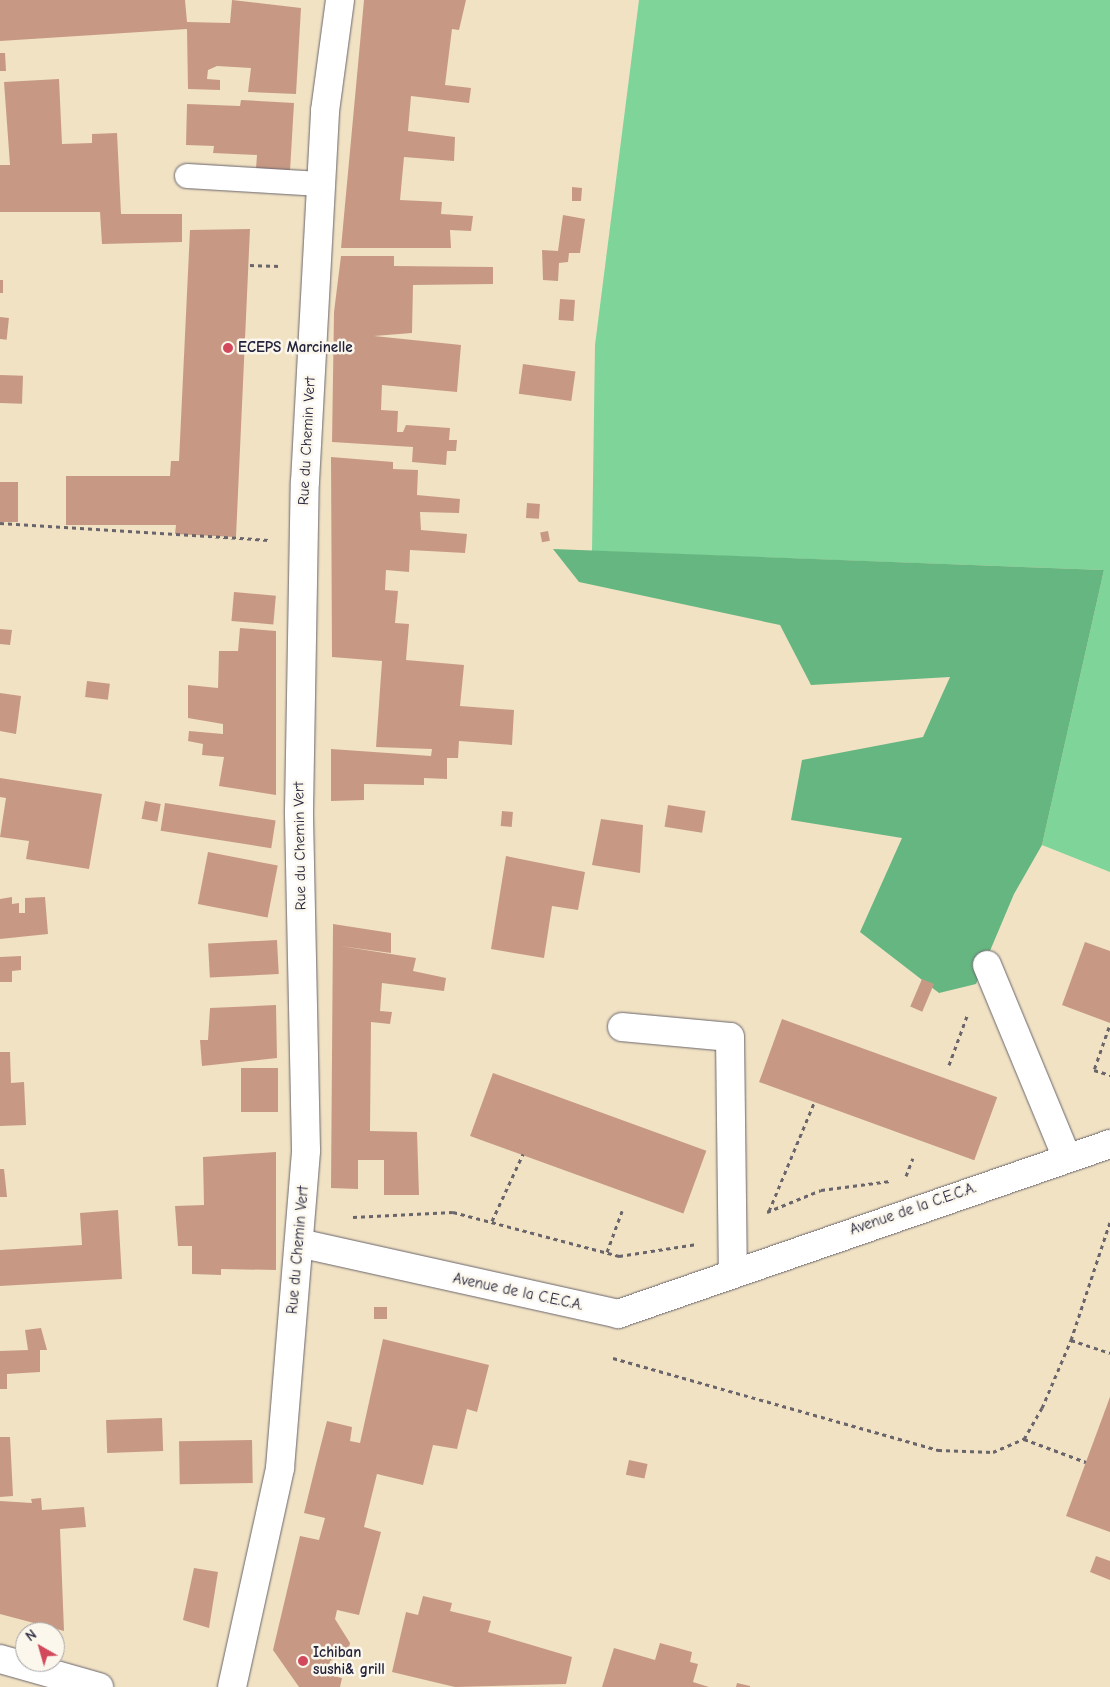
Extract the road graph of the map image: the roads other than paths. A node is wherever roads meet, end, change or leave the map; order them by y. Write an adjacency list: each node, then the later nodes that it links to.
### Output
1 (340, 0): 3 (street, Rue du Chemin Vert)
2 (186, 176): 3 (lane)
3 (321, 184): 8 (street, Rue du Chemin Vert)
4 (987, 965): 7 (street)
5 (622, 1027): 9 (street)
6 (1110, 1144): 7 (street, Avenue de la C.E.C.A.)
7 (1066, 1156): 9 (street, Avenue de la C.E.C.A.)
8 (299, 1243): 9 (street, Avenue de la C.E.C.A.); 12 (street, Rue du Chemin Vert)
9 (733, 1272)
10 (0, 1659): 11 (street)
11 (99, 1687)
12 (232, 1687)

